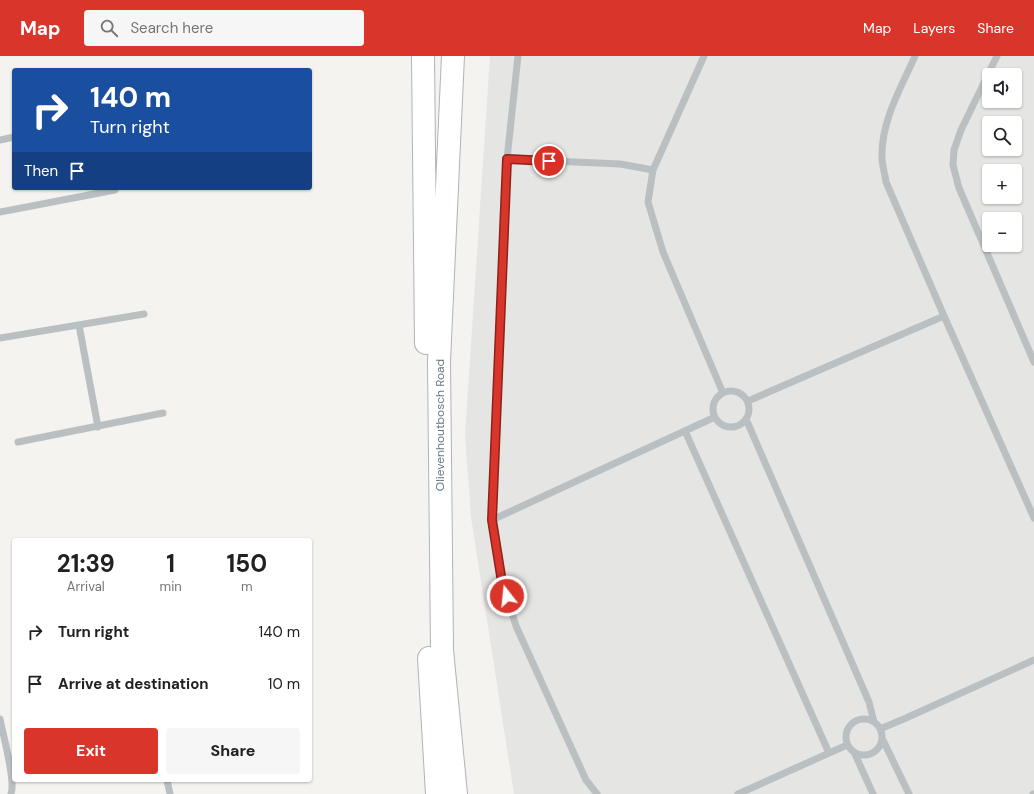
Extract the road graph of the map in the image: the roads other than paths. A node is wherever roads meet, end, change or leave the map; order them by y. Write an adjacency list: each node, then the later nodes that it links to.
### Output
1 (423, 56): 40 (main road, Olievenhoutbosch Road)
2 (454, 56): 41 (main road, Olievenhoutbosch Road)
3 (518, 56): 9 (street)
4 (704, 56): 10 (street)
5 (915, 56): 14 (street)
6 (997, 56): 17 (street)
7 (12, 137): 8 (street)
8 (0, 140)
9 (507, 159): 10 (street); 27 (street)
10 (653, 170): 18 (street)
11 (115, 190): 12 (street)
12 (0, 212)
13 (144, 314): 15 (street)
14 (944, 316): 19 (street); 26 (street)
15 (79, 325): 16 (street); 23 (street)
16 (0, 338)
17 (1034, 362)
18 (723, 393): 19 (street); 21 (street)
19 (748, 401): 22 (street)
20 (163, 413): 23 (street)
21 (715, 417): 22 (street); 24 (street)
22 (746, 419): 30 (street)
23 (98, 427): 25 (street)
24 (685, 431): 27 (street); 36 (street)
25 (18, 442)
26 (1034, 518)
27 (492, 520): 42 (street)
28 (1034, 660): 31 (street)
29 (0, 719): 35 (street)
30 (874, 722): 31 (street); 33 (street)
31 (880, 728): 32 (street)
32 (882, 738): 34 (street); 45 (street)
33 (847, 745): 34 (street); 36 (street)
34 (854, 752): 44 (street)
35 (10, 753): 38 (street)
36 (829, 753): 43 (street)
37 (167, 782): 39 (street)
38 (11, 794)
39 (170, 794)
40 (437, 794)
41 (456, 794)
42 (597, 794)
43 (738, 794)
44 (873, 794)
45 (909, 794)

